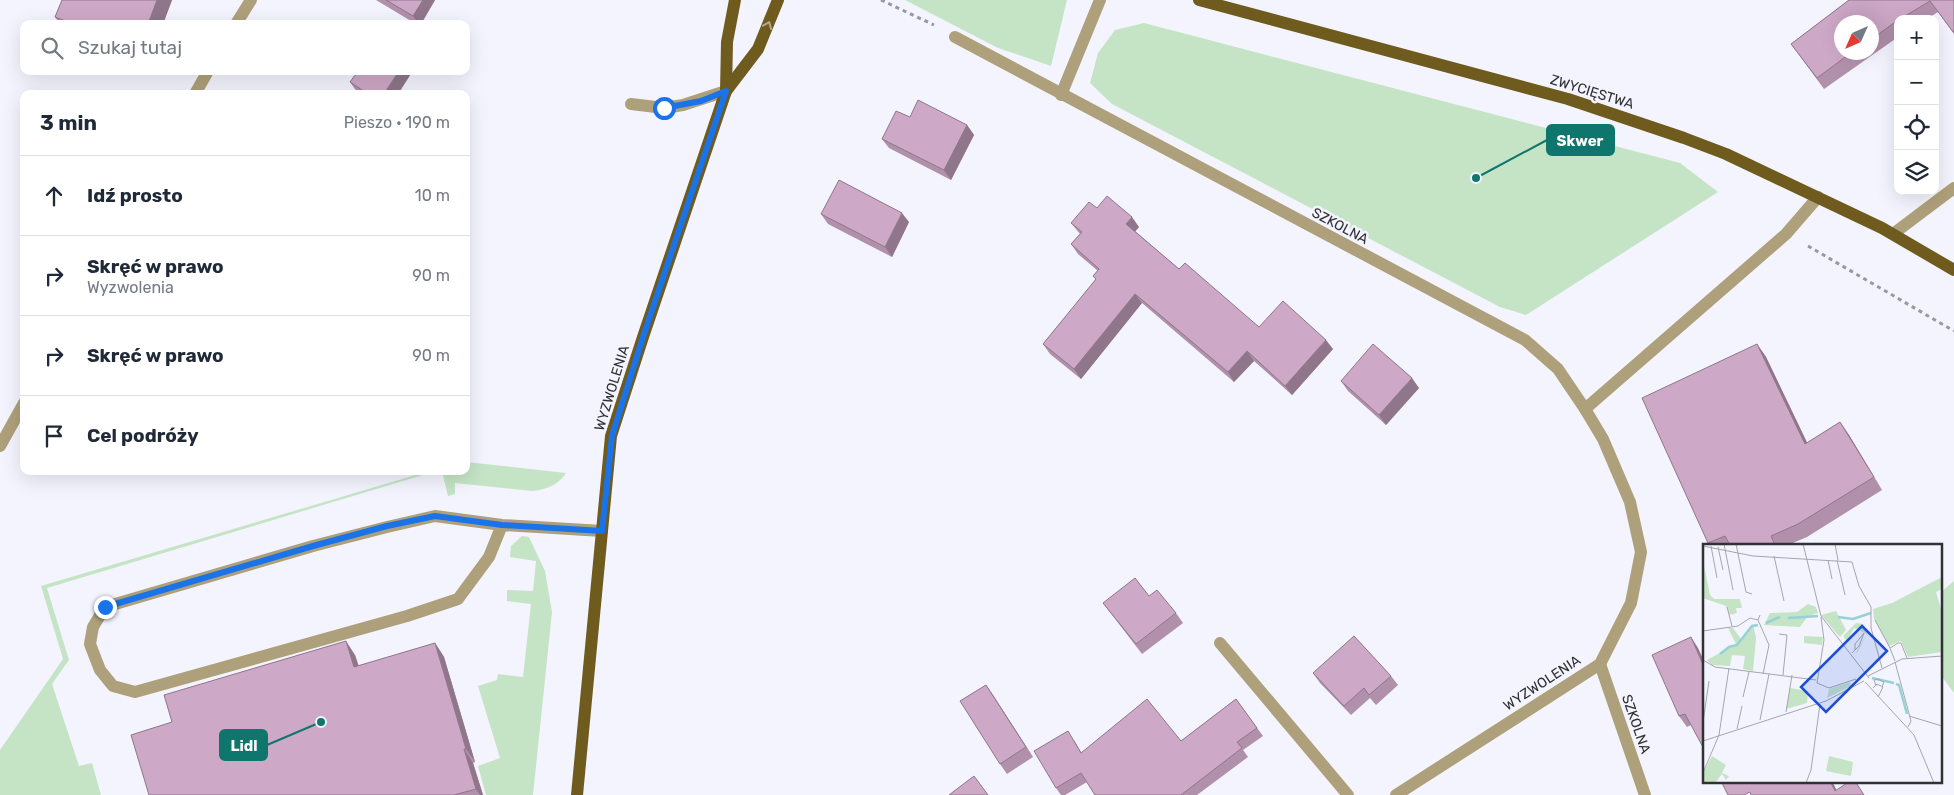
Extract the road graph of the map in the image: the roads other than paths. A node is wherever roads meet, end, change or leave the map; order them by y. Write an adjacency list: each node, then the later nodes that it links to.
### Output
1 (250, 0): 6 (street)
2 (735, 0): 10 (main road, WYZWOLENIA)
3 (778, 0): 10 (main road, WYZWOLENIA, one-way to 3)
4 (1100, 0): 11 (street)
5 (1199, 0): 14 (main road, ZWYCIĘSTWA)
6 (238, 20)
7 (955, 37): 11 (street, SZKOLNA)
8 (206, 75): 9 (street)
9 (197, 90)
10 (726, 91): 12 (street); 21 (main road, WYZWOLENIA)
11 (1061, 95): 17 (street, SZKOLNA)
12 (631, 104)
13 (1954, 188): 15 (street)
14 (1818, 197): 15 (main road, ZWYCIĘSTWA); 17 (street)
15 (1893, 234): 16 (main road, ZWYCIĘSTWA)
16 (1954, 270)
17 (1585, 409): 23 (street, WYZWOLENIA)
18 (20, 410): 19 (street)
19 (0, 446)
20 (502, 525): 20 (street); 21 (street)
21 (602, 531): 24 (main road, WYZWOLENIA)
22 (1220, 643): 25 (street)
23 (1600, 664): 26 (street, WYZWOLENIA); 27 (street, SZKOLNA)
24 (577, 795)
25 (1348, 795)
26 (1396, 795)
27 (1645, 795)

